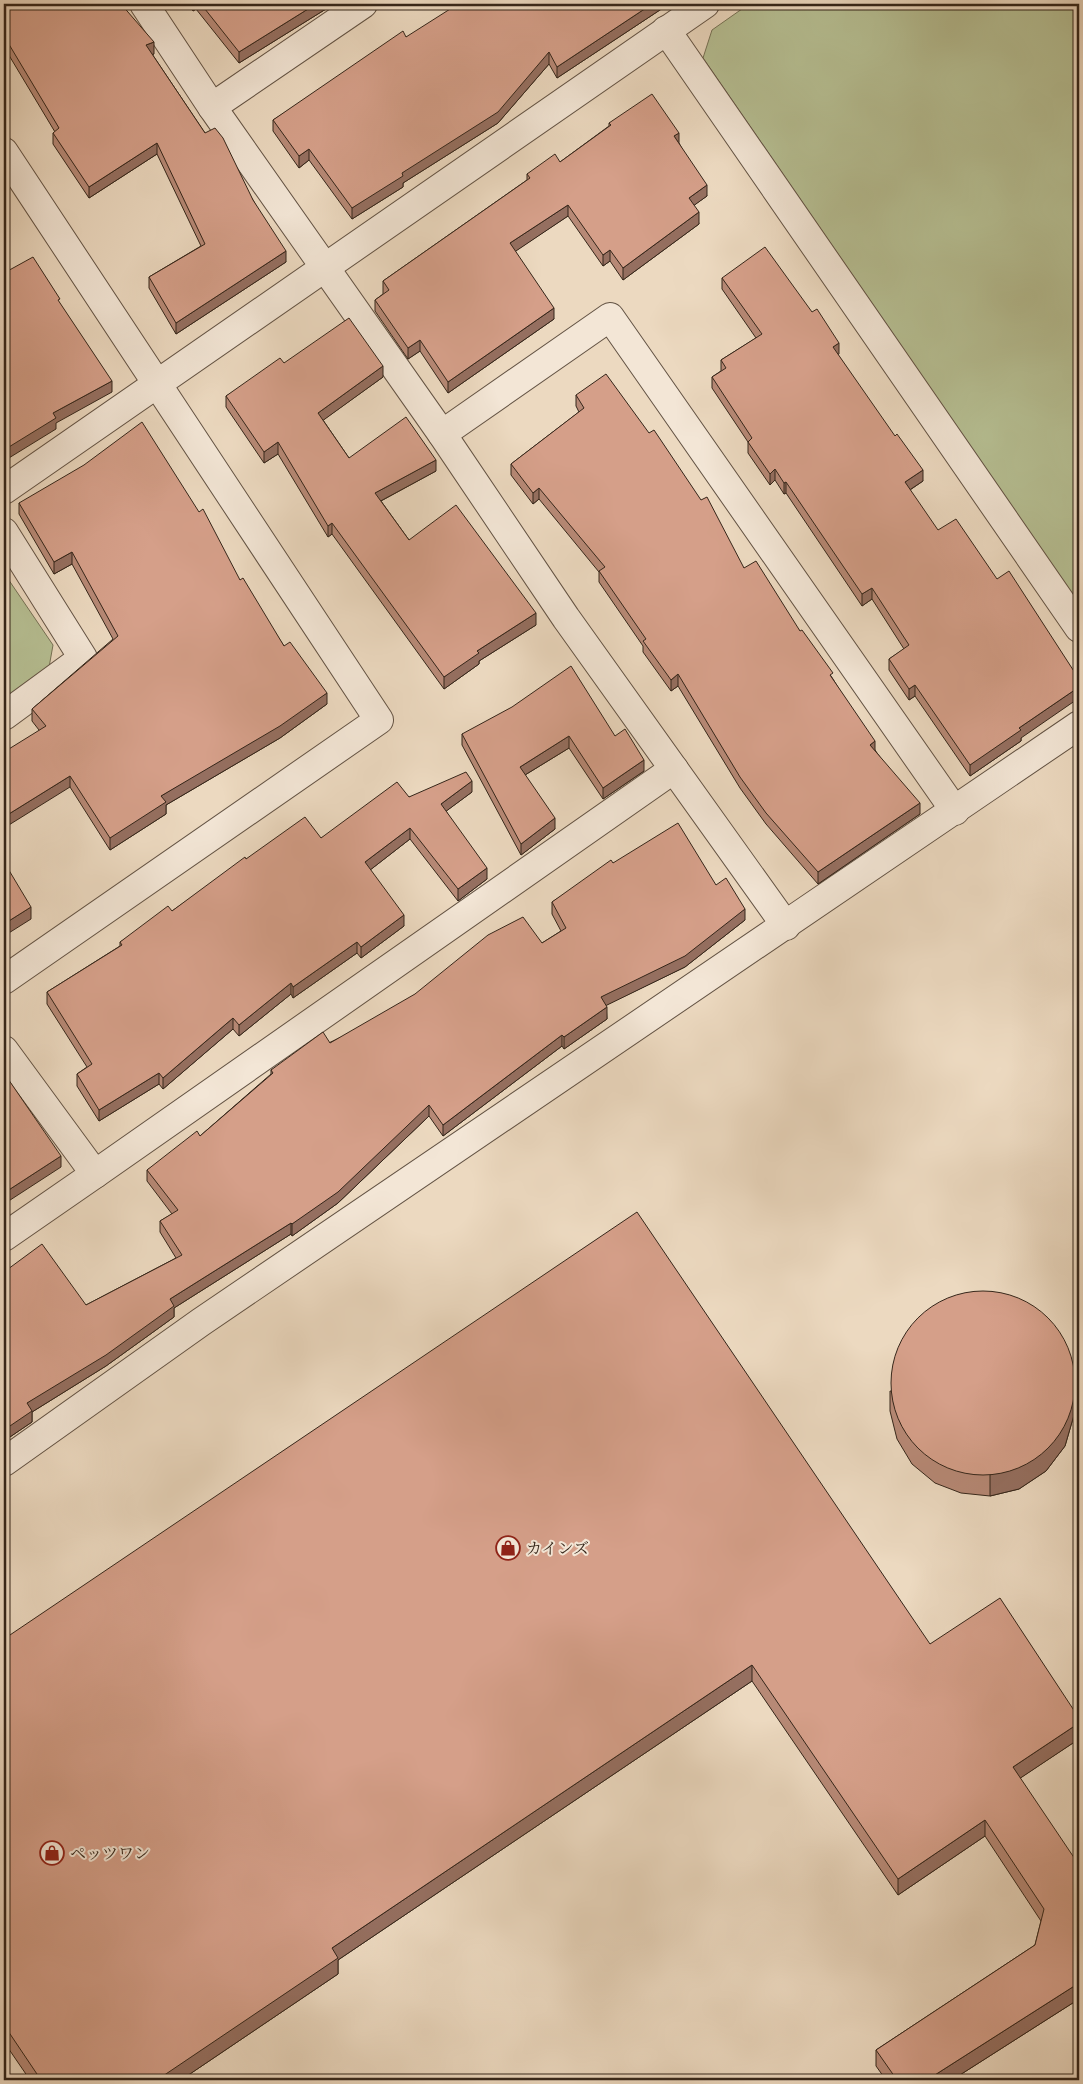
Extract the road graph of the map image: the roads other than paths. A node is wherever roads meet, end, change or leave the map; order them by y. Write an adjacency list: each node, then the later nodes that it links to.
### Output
1 (144, 4): 5 (street)
2 (363, 4): 5 (street)
3 (705, 4): 4 (street)
4 (666, 30): 7 (street); 12 (street)
5 (212, 107): 7 (street)
6 (4, 152): 8 (street)
7 (324, 268): 8 (street); 9 (street)
8 (158, 385): 10 (street); 18 (street)
9 (442, 434): 15 (street); 16 (street)
10 (4, 490)
11 (4, 532): 13 (street)
12 (1079, 628)
13 (4, 716)
14 (1079, 725): 16 (street)
15 (674, 769): 17 (street); 20 (street)
16 (955, 811): 17 (street)
17 (786, 926): 22 (street)
18 (4, 980)
19 (4, 1050): 20 (street)
20 (95, 1174): 21 (street)
21 (4, 1237)
22 (4, 1462)

